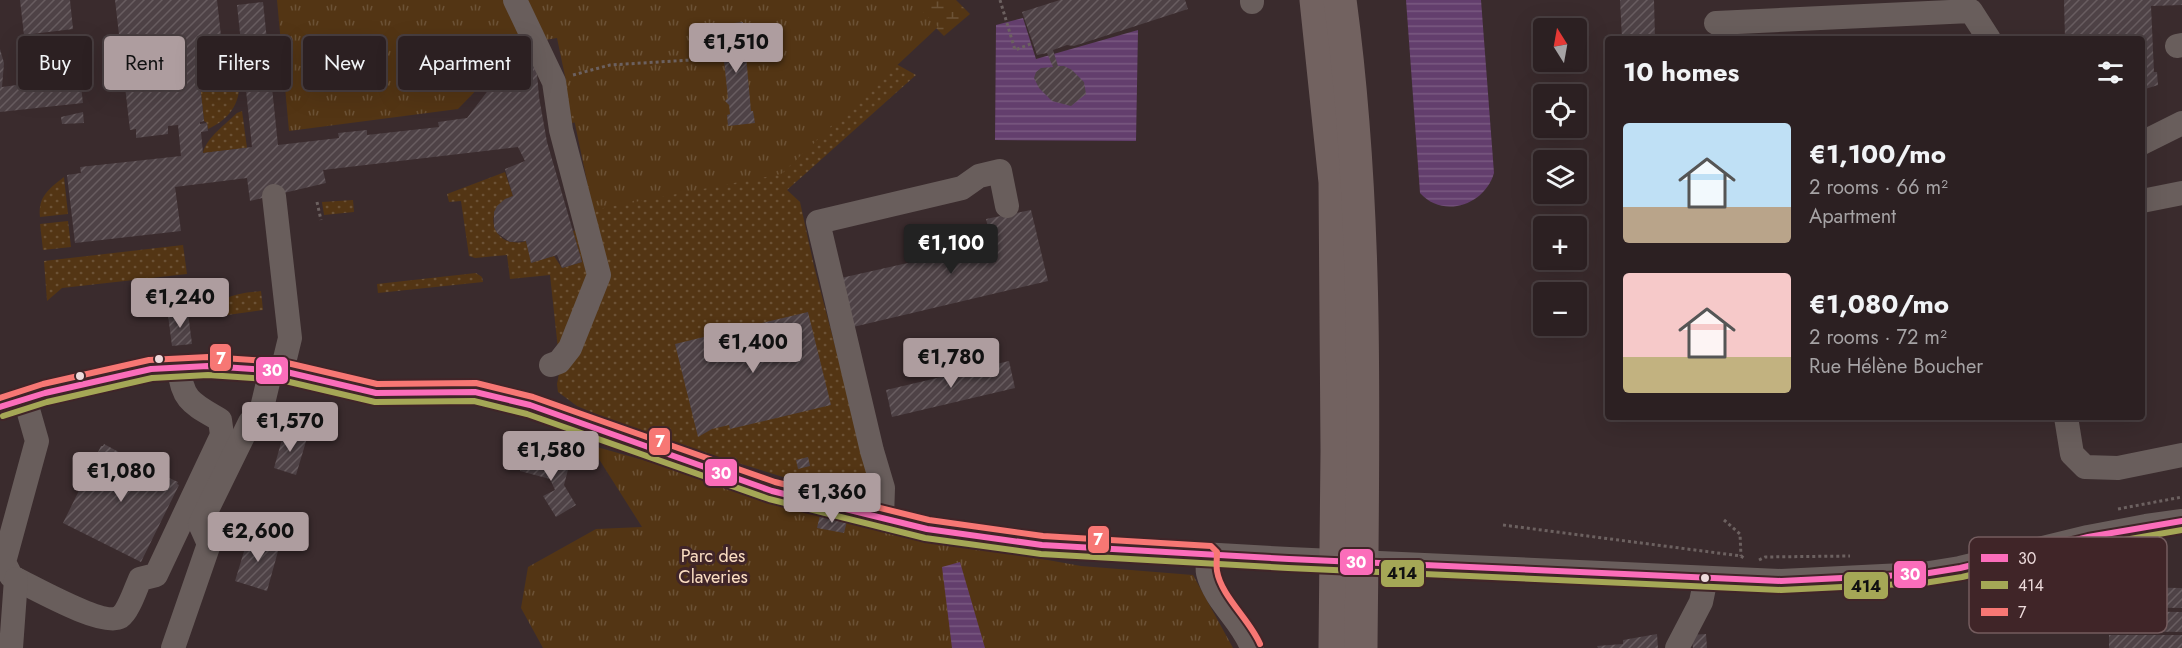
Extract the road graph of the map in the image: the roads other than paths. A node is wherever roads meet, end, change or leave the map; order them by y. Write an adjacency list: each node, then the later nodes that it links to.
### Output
1 (515, 0): 15 (street)
2 (1316, 0): 32 (highway)
3 (1340, 0): 33 (highway)
4 (1973, 6): 5 (street); 6 (street)
5 (1716, 23)
6 (1988, 36)
7 (2182, 118): 9 (street)
8 (2182, 123): 10 (street)
9 (2145, 126)
10 (2145, 142)
11 (2182, 193): 13 (street)
12 (274, 196): 17 (street)
13 (2145, 200)
14 (1007, 206): 22 (street)
15 (552, 365)
16 (179, 368): 17 (street); 18 (street); 28 (street)
17 (276, 371): 22 (street); 30 (street)
18 (25, 399): 19 (street); 28 (street)
19 (0, 407)
20 (2066, 420): 21 (street)
21 (2182, 455)
22 (882, 518): 25 (street)
23 (2182, 521): 24 (street)
24 (2088, 537)
25 (1208, 554): 27 (street); 31 (street)
26 (1969, 566): 27 (street)
27 (1706, 578): 34 (street)
28 (16, 579): 29 (street)
29 (11, 648)
30 (173, 648)
31 (1252, 648)
32 (1335, 648)
33 (1361, 648)
34 (1677, 648)

